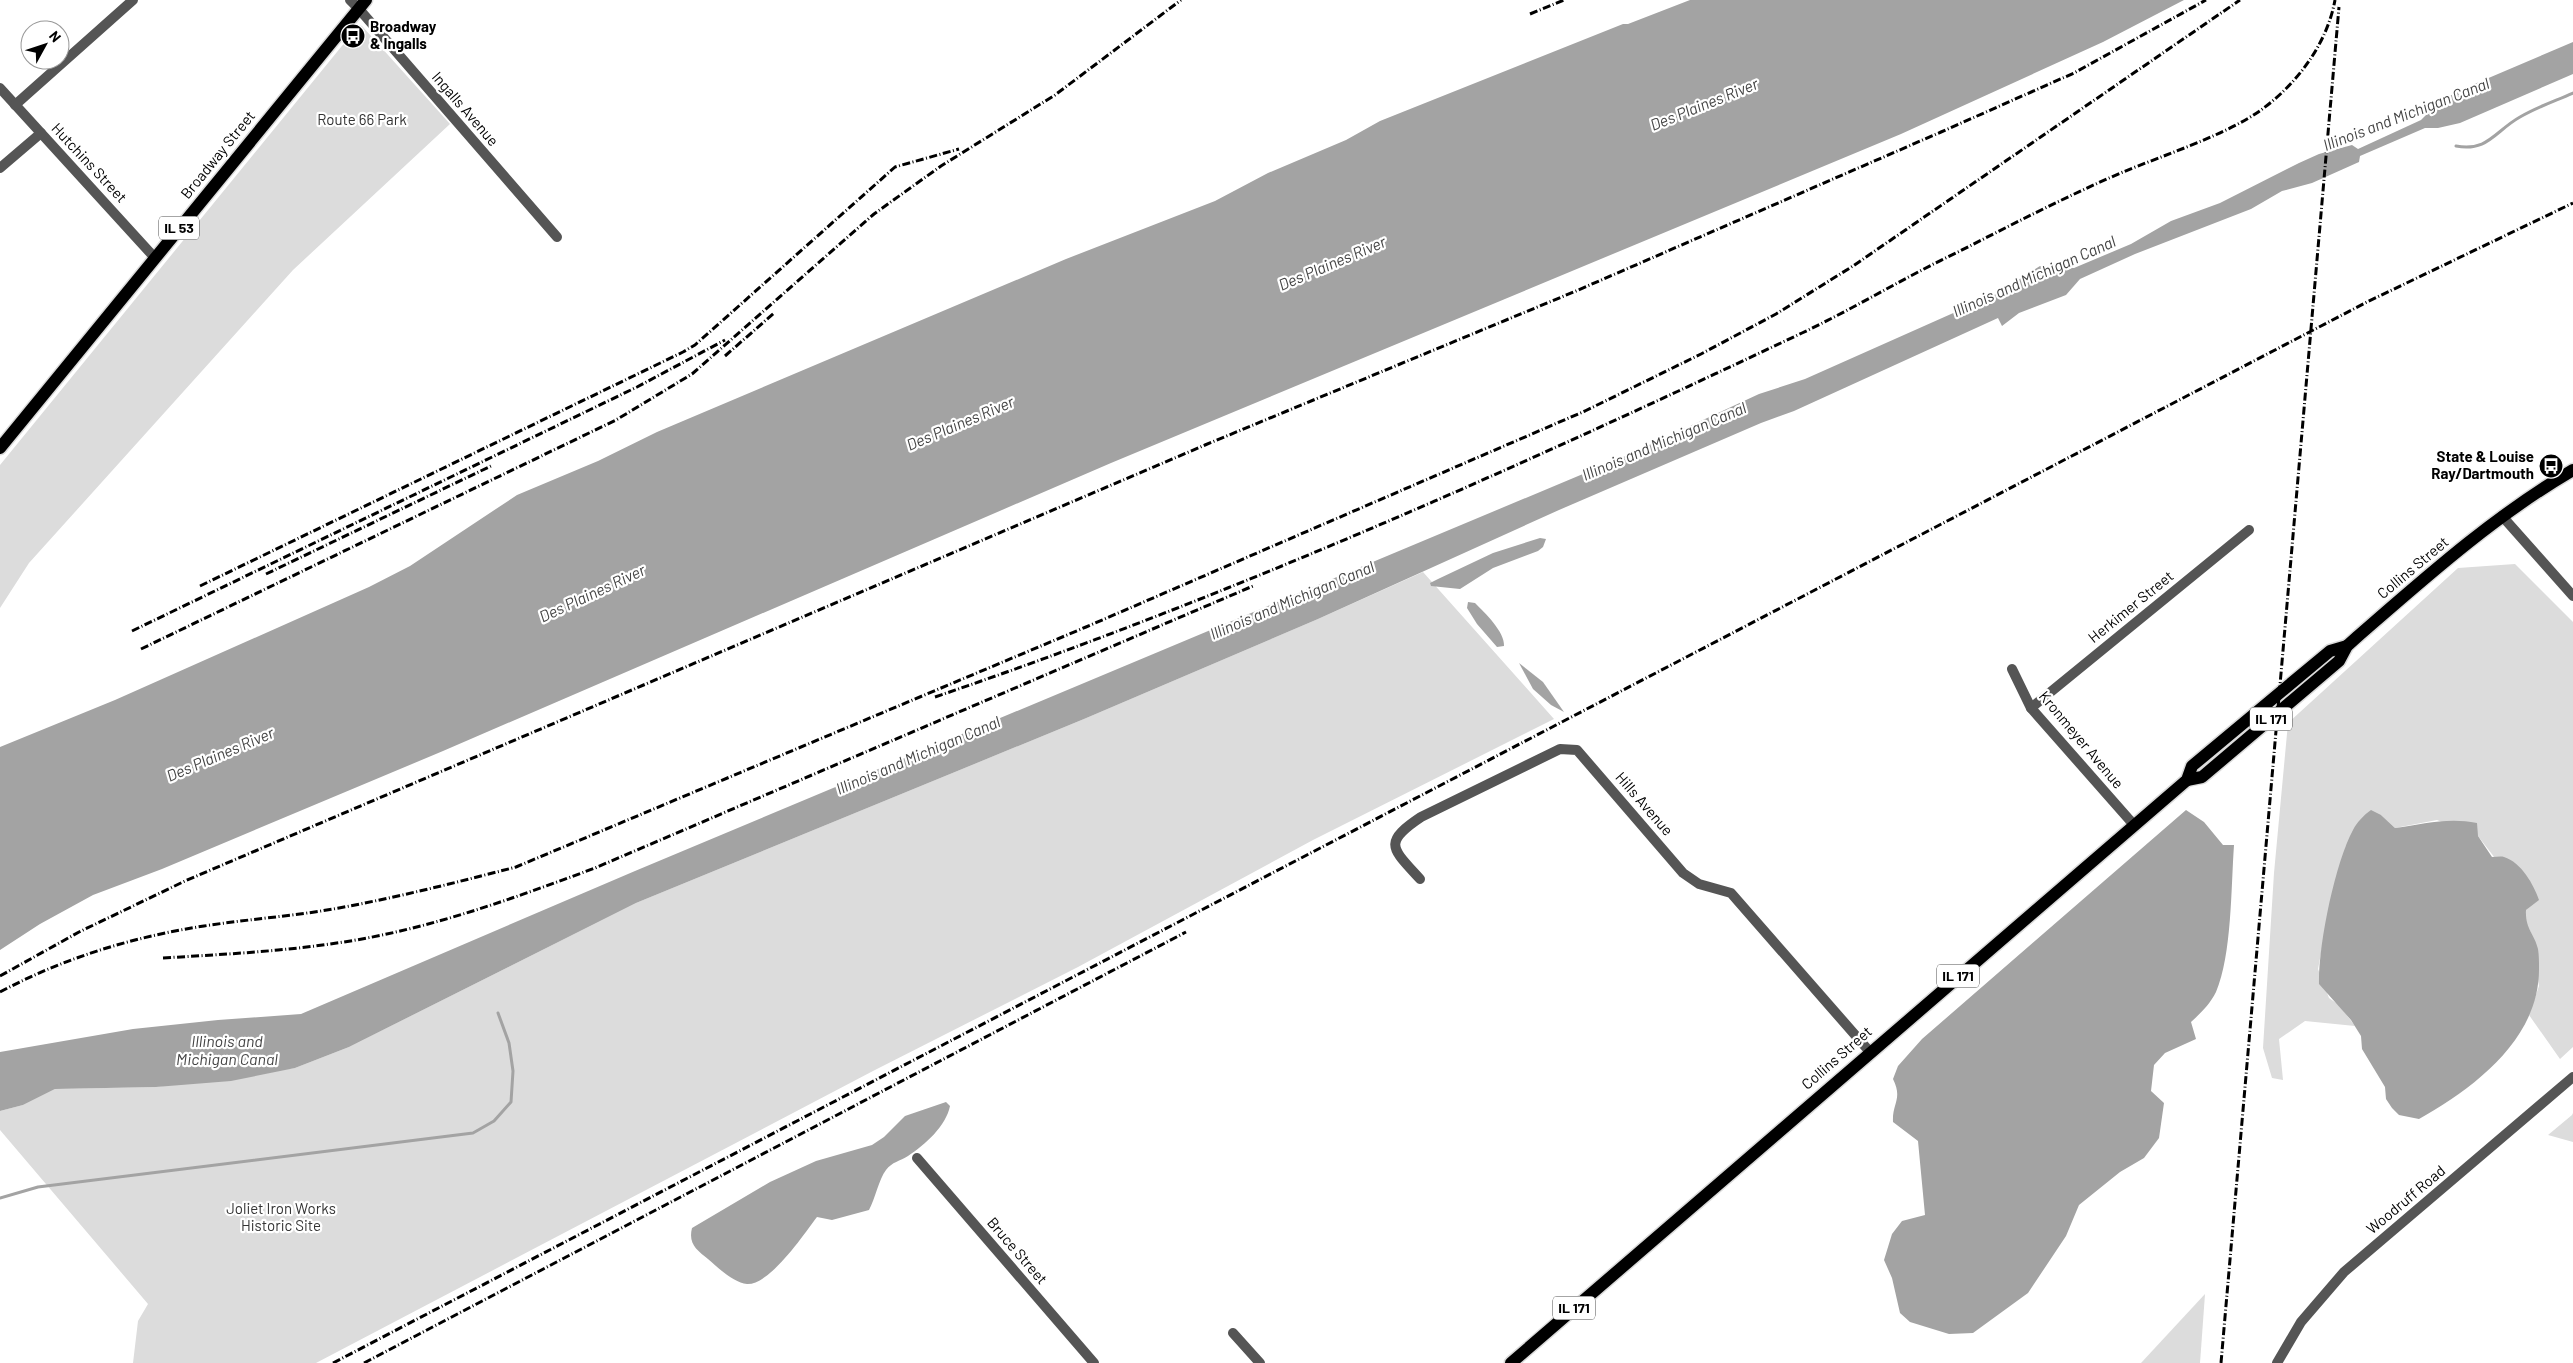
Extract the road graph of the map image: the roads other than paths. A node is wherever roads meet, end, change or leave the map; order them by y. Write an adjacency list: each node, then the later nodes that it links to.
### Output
1 (133, 0): 4 (street)
2 (358, 3): 7 (street, Ingalls Avenue); 8 (main road, Broadway Street / IL 53)
3 (0, 88): 4 (street, Hutchins Street)
4 (16, 105): 5 (street, Hutchins Street)
5 (41, 132): 6 (street); 8 (street, Hutchins Street)
6 (0, 168)
7 (558, 238)
8 (156, 258): 9 (main road, Broadway Street / IL 53)
9 (0, 448)
10 (2573, 470): 11 (main road, IL 171)
11 (2502, 516): 13 (street); 16 (main road, Collins Street / IL 171)
12 (2250, 530): 15 (street, Herkimer Street)
13 (2573, 596)
14 (2012, 669): 15 (street, Kronmeyer Avenue)
15 (2031, 708): 16 (street, Kronmeyer Avenue)
16 (2134, 825): 18 (main road, Collins Street / IL 171)
17 (1420, 879): 18 (street, Hills Avenue)
18 (1870, 1052): 22 (main road, Collins Street / IL 171)
19 (2573, 1077): 25 (street, Woodruff Road)
20 (917, 1158): 23 (street, Bruce Street)
21 (1233, 1333): 24 (street)
22 (1516, 1361)
23 (1094, 1363)
24 (1260, 1363)
25 (2277, 1363)

